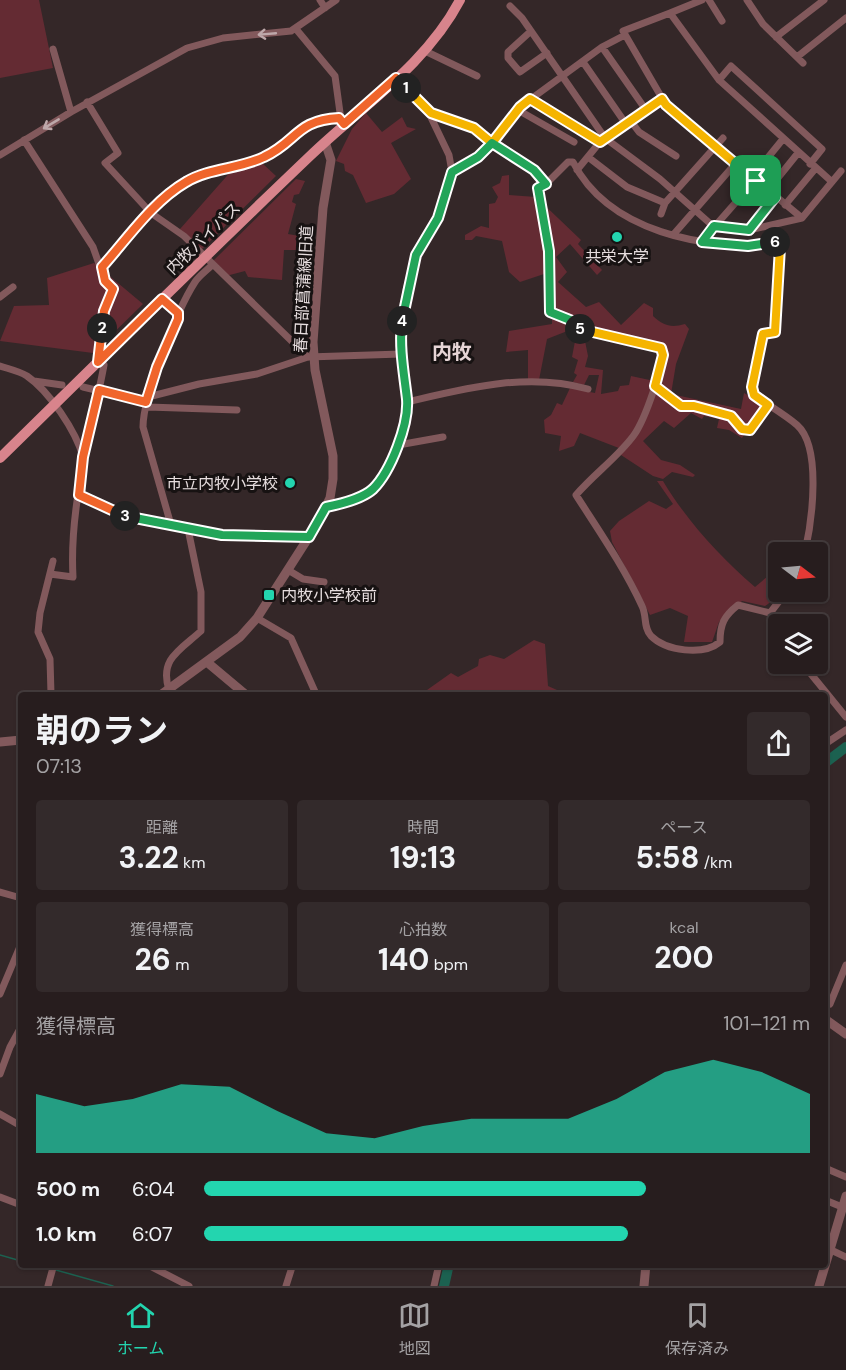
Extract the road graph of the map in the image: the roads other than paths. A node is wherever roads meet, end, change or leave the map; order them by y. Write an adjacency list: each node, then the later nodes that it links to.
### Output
1 (320, 0): 9 (street)
2 (336, 0): 9 (street)
3 (460, 0): 19 (main road, 内牧バイパス)
4 (702, 0): 10 (street)
5 (709, 0): 12 (street)
6 (747, 0): 16 (street)
7 (824, 0): 16 (street)
8 (510, 6): 14 (street)
9 (325, 8): 13 (street)
10 (670, 13): 15 (street); 27 (street)
11 (846, 18): 21 (street)
12 (722, 21)
13 (296, 29): 30 (street, one-way to 30); 35 (street)
14 (531, 31): 20 (street); 20 (street)
15 (625, 35): 17 (street); 29 (street)
16 (776, 37): 21 (street)
17 (602, 47): 22 (street); 33 (street)
18 (53, 49): 34 (street)
19 (425, 51): 24 (street); 26 (main road, 内牧バイパス)
20 (547, 53): 25 (street)
21 (797, 57): 23 (street)
22 (582, 62): 25 (street); 36 (street)
23 (803, 63)
24 (477, 76)
25 (563, 76): 28 (street); 40 (street)
26 (396, 78): 31 (street); 35 (main road, 内牧バイパス)
27 (720, 80): 38 (street); 50 (street)
28 (530, 99): 32 (street); 40 (street)
29 (662, 99): 33 (street); 44 (street)
30 (87, 102): 34 (street); 63 (street)
31 (427, 109): 43 (street); 54 (street)
32 (518, 110): 42 (street); 43 (street)
33 (646, 110): 36 (street)
34 (71, 112): 39 (street, one-way to 39)
35 (342, 121): 41 (main road, 内牧バイパス); 63 (street)
36 (628, 122): 40 (street); 47 (street)
37 (723, 138): 44 (street)
38 (783, 139): 45 (street); 51 (street)
39 (24, 140): 46 (street); 71 (street)
40 (602, 140): 48 (street); 58 (street)
41 (325, 142): 70 (main road, 内牧バイパス); 77 (street, 春日部菖蒲線旧道)
42 (574, 142)
43 (492, 143): 54 (street); 57 (street)
44 (715, 148): 49 (street); 58 (street)
45 (798, 153): 50 (street); 51 (street)
46 (0, 155)
47 (676, 156)
48 (588, 157): 52 (street); 60 (street)
49 (735, 164): 55 (street); 62 (street)
50 (813, 166): 56 (street); 61 (street)
51 (765, 169): 55 (street)
52 (577, 170): 57 (street); 68 (street)
53 (841, 171): 56 (street)
54 (452, 172): 76 (street)
55 (756, 181): 59 (street); 66 (street)
56 (831, 181): 65 (street)
57 (546, 184): 82 (street)
58 (675, 193): 60 (street); 62 (street)
59 (775, 197): 61 (street); 67 (street)
60 (665, 203): 64 (street)
61 (785, 206): 65 (street)
62 (695, 210): 66 (street); 68 (street)
63 (151, 213): 70 (street); 71 (street)
64 (661, 214)
65 (802, 218): 67 (street)
66 (714, 226): 67 (street); 69 (street)
67 (749, 230)
68 (673, 235): 69 (street)
69 (702, 242): 88 (street)
70 (208, 262): 74 (main road, 内牧バイパス); 75 (street); 77 (street)
71 (102, 267): 78 (street)
72 (13, 287): 73 (street)
73 (0, 297)
74 (162, 299): 75 (street); 78 (main road, 内牧バイパス)
75 (178, 319): 86 (street)
76 (401, 354): 77 (street); 87 (street)
77 (311, 357): 86 (street); 96 (street, 春日部菖蒲線旧道)
78 (101, 364): 85 (street); 89 (main road, 内牧バイパス)
79 (0, 366): 80 (street)
80 (34, 381): 81 (street); 89 (street)
81 (63, 385)
82 (655, 386): 88 (street); 106 (street)
83 (82, 387): 85 (street)
84 (588, 388): 87 (street)
85 (99, 390): 86 (street); 93 (street)
86 (147, 402): 90 (street); 97 (street)
87 (407, 402): 92 (street)
88 (768, 405): 100 (street)
89 (54, 406): 93 (street); 94 (main road, 内牧バイパス)
90 (237, 410)
91 (443, 437): 92 (street)
92 (398, 443): 96 (street)
93 (83, 457): 95 (street)
94 (0, 458)
95 (79, 495): 97 (street); 103 (street)
96 (326, 507): 99 (street, 春日部菖蒲線旧道)
97 (171, 525): 98 (street)
98 (188, 529): 99 (street); 111 (street)
99 (309, 537): 102 (street, 春日部菖蒲線旧道)
100 (807, 542)
101 (53, 561): 103 (street)
102 (288, 570): 104 (street); 107 (street, 春日部菖蒲線旧道)
103 (50, 574): 110 (street)
104 (324, 582)
105 (778, 602): 106 (street)
106 (770, 613)
107 (257, 618): 108 (street, 春日部菖蒲線旧道); 113 (street)
108 (208, 663): 111 (street, 春日部菖蒲線旧道); 112 (street)
109 (811, 674): 114 (street)
110 (51, 692)
111 (165, 692)
112 (244, 692)
113 (315, 692)
114 (826, 692)
115 (828, 695): 116 (street)
116 (846, 717)
117 (846, 730): 120 (street)
118 (18, 740): 119 (street)
119 (0, 742)
120 (828, 742)
121 (0, 892): 122 (street)
122 (18, 897)
123 (17, 962): 125 (street)
124 (846, 965): 126 (street)
125 (0, 994)
126 (828, 1003)
127 (828, 1021): 129 (street)
128 (18, 1032): 130 (street)
129 (846, 1034)
130 (0, 1074)
131 (0, 1114): 132 (street)
132 (18, 1123)
133 (828, 1169): 134 (street)
134 (846, 1177)
135 (846, 1196): 139 (street)
136 (0, 1197): 138 (street)
137 (828, 1201): 139 (street)
138 (18, 1204)
139 (842, 1207): 140 (street)
140 (829, 1237): 141 (street)
141 (831, 1250): 142 (street); 143 (street)
142 (846, 1257)
143 (828, 1259)
144 (53, 1268): 150 (street)
145 (154, 1268): 151 (street)
146 (292, 1268): 152 (street)
147 (438, 1268): 153 (street)
148 (646, 1268): 154 (street)
149 (825, 1268): 155 (street)
150 (48, 1286)
151 (189, 1286)
152 (286, 1286)
153 (434, 1286)
154 (644, 1286)
155 (819, 1286)

